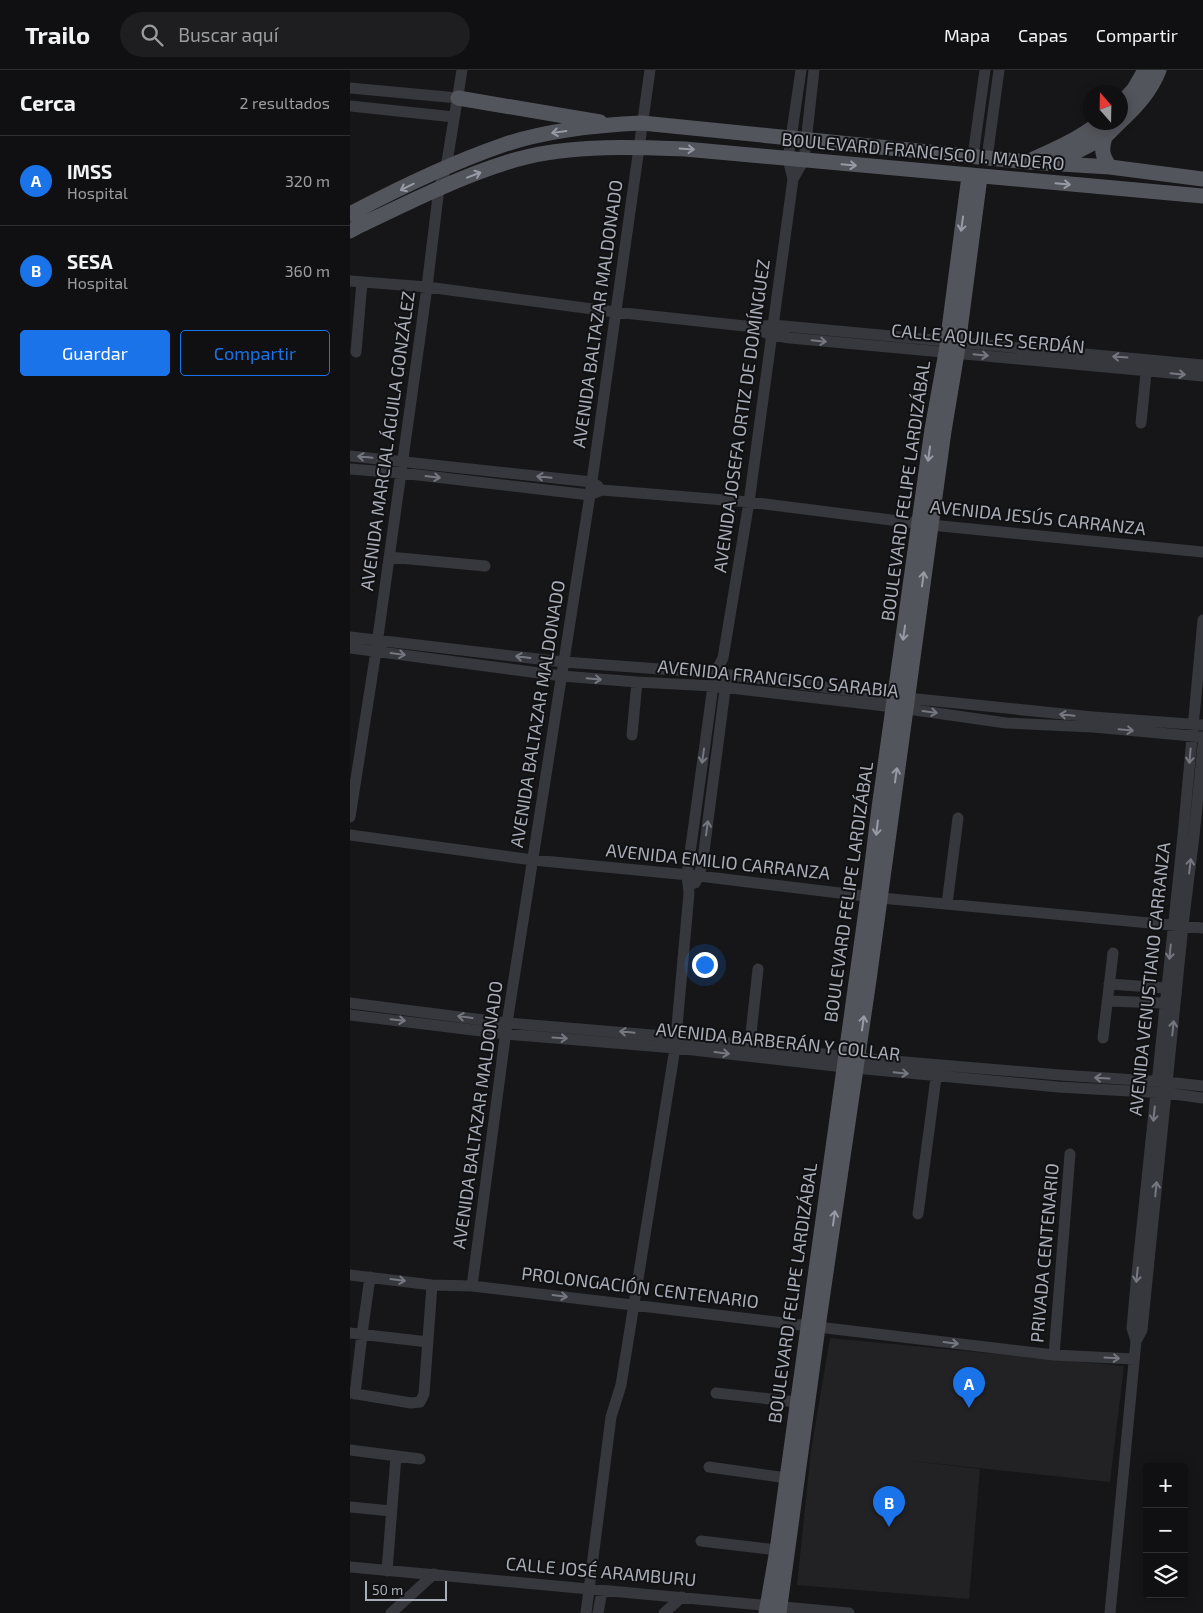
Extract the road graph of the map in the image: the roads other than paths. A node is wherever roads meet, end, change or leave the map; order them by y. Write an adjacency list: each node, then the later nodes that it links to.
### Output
1 (462, 70): 11 (street)
2 (650, 70): 15 (street)
3 (802, 70): 18 (street, AVENIDA JOSEFA ORTIZ DE DOMÍNGUEZ)
4 (814, 70): 19 (street, AVENIDA JOSEFA ORTIZ DE DOMÍNGUEZ)
5 (985, 70): 21 (street)
6 (999, 70): 21 (street)
7 (1145, 70): 10 (main road)
8 (1159, 70): 13 (main road)
9 (353, 88): 11 (street); 12 (street)
10 (1128, 95)
11 (458, 98): 14 (street); 16 (main road)
12 (352, 107): 14 (street)
13 (1128, 114)
14 (454, 117): 27 (street)
15 (642, 123): 16 (main road, BOULEVARD FRANCISCO I. MADERO); 18 (main road, BOULEVARD FRANCISCO I. MADERO); 20 (street, AVENIDA BALTAZAR MALDONADO)
16 (614, 124): 27 (main road, one-way to 27)
17 (1103, 130): 24 (main road); 25 (main road); 26 (main road)
18 (792, 137): 19 (main road, BOULEVARD FRANCISCO I. MADERO); 22 (street, AVENIDA JOSEFA ORTIZ DE DOMÍNGUEZ)
19 (807, 139): 21 (main road, BOULEVARD FRANCISCO I. MADERO); 23 (street, AVENIDA JOSEFA ORTIZ DE DOMÍNGUEZ)
20 (639, 147): 22 (main road, BOULEVARD FRANCISCO I. MADERO, one-way to 22); 32 (main road, BOULEVARD FRANCISCO I. MADERO, one-way to 20); 38 (street, AVENIDA BALTAZAR MALDONADO)
21 (980, 157): 24 (main road, BOULEVARD FRANCISCO I. MADERO)
22 (788, 159): 23 (main road, BOULEVARD FRANCISCO I. MADERO); 29 (street, AVENIDA JOSEFA ORTIZ DE DOMÍNGUEZ)
23 (804, 160): 28 (main road, BOULEVARD FRANCISCO I. MADERO, one-way to 28); 29 (street, AVENIDA JOSEFA ORTIZ DE DOMÍNGUEZ)
24 (1028, 162): 25 (main road, BOULEVARD FRANCISCO I. MADERO)
25 (1054, 164): 26 (main road, BOULEVARD FRANCISCO I. MADERO); 31 (main road)
26 (1110, 167): 30 (main road, BOULEVARD FRANCISCO I. MADERO)
27 (446, 168): 32 (street, AVENIDA MARCIAL ÁGUILA GONZÁLEZ); 34 (main road, one-way to 34)
28 (975, 176): 31 (main road, BOULEVARD FRANCISCO I. MADERO); 40 (main road, BOULEVARD FELIPE LARDIZÁBAL)
29 (793, 179): 39 (street, AVENIDA JOSEFA ORTIZ DE DOMÍNGUEZ)
30 (1203, 179)
31 (1014, 180): 33 (main road, BOULEVARD FRANCISCO I. MADERO, one-way to 33)
32 (439, 188): 35 (main road, BOULEVARD FRANCISCO I. MADERO); 37 (street, AVENIDA MARCIAL ÁGUILA GONZÁLEZ)
33 (1203, 196)
34 (350, 214)
35 (350, 231)
36 (356, 281): 37 (street, CALLE AQUILES SERDÁN); 41 (street)
37 (427, 287): 38 (street, CALLE AQUILES SERDÁN); 47 (street, AVENIDA MARCIAL ÁGUILA GONZÁLEZ)
38 (615, 312): 39 (street, CALLE AQUILES SERDÁN); 50 (street, AVENIDA BALTAZAR MALDONADO)
39 (772, 330): 40 (street, CALLE AQUILES SERDÁN); 53 (street, AVENIDA JOSEFA ORTIZ DE DOMÍNGUEZ)
40 (952, 347): 42 (street, CALLE AQUILES SERDÁN); 54 (main road, BOULEVARD FELIPE LARDIZÁBAL)
41 (356, 352)
42 (1147, 365): 43 (street, CALLE AQUILES SERDÁN); 44 (street, CALLE AQUILES SERDÁN, one-way to 44); 45 (street)
43 (1203, 365)
44 (1203, 376)
45 (1140, 423)
46 (350, 456): 47 (street, one-way to 46)
47 (403, 461): 49 (street, AVENIDA MARCIAL ÁGUILA GONZÁLEZ); 50 (street, one-way to 47)
48 (350, 469): 49 (street, AVENIDA JESÚS CARRANZA)
49 (401, 473): 52 (street, AVENIDA JESÚS CARRANZA, one-way to 52); 56 (street, AVENIDA MARCIAL ÁGUILA GONZÁLEZ)
50 (592, 482): 51 (street); 52 (street, AVENIDA BALTAZAR MALDONADO)
51 (602, 490): 52 (street, AVENIDA JESÚS CARRANZA); 53 (street, AVENIDA JESÚS CARRANZA)
52 (590, 495): 64 (street, AVENIDA BALTAZAR MALDONADO)
53 (749, 502): 54 (street, AVENIDA JESÚS CARRANZA); 63 (street, AVENIDA JOSEFA ORTIZ DE DOMÍNGUEZ)
54 (925, 524): 55 (street, AVENIDA JESÚS CARRANZA); 71 (main road, BOULEVARD FELIPE LARDIZÁBAL)
55 (1203, 552)
56 (389, 557): 57 (street); 61 (street, AVENIDA MARCIAL ÁGUILA GONZÁLEZ)
57 (485, 566)
58 (1203, 620): 60 (street, AVENIDA VENUSTIANO CARRANZA)
59 (350, 637): 61 (street, AVENIDA FRANCISCO SARABIA)
60 (1202, 637): 72 (street, AVENIDA VENUSTIANO CARRANZA)
61 (376, 645): 62 (street, AVENIDA FRANCISCO SARABIA); 64 (street, AVENIDA FRANCISCO SARABIA, one-way to 61); 67 (street, AVENIDA FRANCISCO SARABIA, one-way to 67); 79 (street, AVENIDA MARCIAL ÁGUILA GONZÁLEZ)
62 (350, 648)
63 (723, 658): 65 (street, AVENIDA JOSEFA ORTIZ DE DOMÍNGUEZ); 66 (street, AVENIDA JOSEFA ORTIZ DE DOMÍNGUEZ)
64 (564, 662): 65 (street, AVENIDA FRANCISCO SARABIA); 67 (street, AVENIDA BALTAZAR MALDONADO)
65 (714, 673): 66 (street, AVENIDA FRANCISCO SARABIA); 69 (street, AVENIDA JOSEFA ORTIZ DE DOMÍNGUEZ)
66 (727, 675): 70 (street, AVENIDA JOSEFA ORTIZ DE DOMÍNGUEZ); 71 (street, AVENIDA FRANCISCO SARABIA)
67 (562, 676): 68 (street, AVENIDA FRANCISCO SARABIA, one-way to 68); 83 (street, AVENIDA BALTAZAR MALDONADO)
68 (637, 682): 69 (street, AVENIDA FRANCISCO SARABIA); 73 (street)
69 (712, 686): 70 (street, AVENIDA FRANCISCO SARABIA); 74 (street, AVENIDA JOSEFA ORTIZ DE DOMÍNGUEZ)
70 (725, 687): 71 (street, AVENIDA FRANCISCO SARABIA); 75 (street, AVENIDA JOSEFA ORTIZ DE DOMÍNGUEZ)
71 (901, 703): 72 (street, AVENIDA FRANCISCO SARABIA); 85 (main road, BOULEVARD FELIPE LARDIZÁBAL)
72 (1198, 731): 82 (street, AVENIDA VENUSTIANO CARRANZA, one-way to 82)
73 (632, 735)
74 (706, 736): 75 (street); 77 (street, AVENIDA JOSEFA ORTIZ DE DOMÍNGUEZ, one-way to 77)
75 (718, 738): 78 (street, AVENIDA JOSEFA ORTIZ DE DOMÍNGUEZ)
76 (1203, 745): 82 (street, AVENIDA VENUSTIANO CARRANZA)
77 (697, 801): 78 (street); 84 (street, AVENIDA JOSEFA ORTIZ DE DOMÍNGUEZ)
78 (711, 802): 84 (street, AVENIDA JOSEFA ORTIZ DE DOMÍNGUEZ, one-way to 78)
79 (350, 817)
80 (958, 818): 86 (street)
81 (350, 835): 83 (street, AVENIDA EMILIO CARRANZA)
82 (1189, 835): 87 (street, AVENIDA VENUSTIANO CARRANZA)
83 (533, 860): 84 (street, AVENIDA EMILIO CARRANZA); 98 (street, AVENIDA BALTAZAR MALDONADO)
84 (693, 876): 85 (street, AVENIDA EMILIO CARRANZA); 100 (street, AVENIDA JOSEFA ORTIZ DE DOMÍNGUEZ)
85 (874, 897): 86 (street, AVENIDA EMILIO CARRANZA); 102 (main road, BOULEVARD FELIPE LARDIZÁBAL)
86 (947, 904): 87 (street, AVENIDA EMILIO CARRANZA)
87 (1178, 925): 88 (street, AVENIDA EMILIO CARRANZA); 92 (street, AVENIDA VENUSTIANO CARRANZA, one-way to 92); 108 (street, AVENIDA VENUSTIANO CARRANZA, one-way to 87)
88 (1203, 928)
89 (1113, 953): 91 (street)
90 (758, 969): 101 (street)
91 (1109, 984): 92 (street); 93 (street)
92 (1166, 988): 94 (street, AVENIDA VENUSTIANO CARRANZA)
93 (1107, 1001): 94 (street); 99 (street)
94 (1164, 1003): 108 (street, AVENIDA VENUSTIANO CARRANZA)
95 (350, 1004): 97 (street, AVENIDA BARBERÁN Y COLLAR)
96 (350, 1015): 97 (street, AVENIDA BARBERÁN Y COLLAR, one-way to 97)
97 (418, 1017): 98 (street, AVENIDA BARBERÁN Y COLLAR)
98 (506, 1028): 100 (street, AVENIDA BARBERÁN Y COLLAR); 115 (street, AVENIDA BALTAZAR MALDONADO)
99 (1103, 1038)
100 (676, 1042): 101 (street, AVENIDA BARBERÁN Y COLLAR); 116 (street, AVENIDA JOSEFA ORTIZ DE DOMÍNGUEZ)
101 (749, 1051): 102 (street, AVENIDA BARBERÁN Y COLLAR)
102 (851, 1062): 103 (street, AVENIDA BARBERÁN Y COLLAR); 105 (street, AVENIDA BARBERÁN Y COLLAR, one-way to 105); 117 (main road, BOULEVARD FELIPE LARDIZÁBAL)
103 (938, 1064): 104 (street, AVENIDA BARBERÁN Y COLLAR); 105 (street)
104 (1060, 1075): 107 (street); 108 (street, AVENIDA BARBERÁN Y COLLAR, one-way to 104)
105 (936, 1076): 107 (street, AVENIDA BARBERÁN Y COLLAR); 111 (street)
106 (1203, 1086): 108 (street, AVENIDA BARBERÁN Y COLLAR)
107 (1058, 1087): 108 (street, AVENIDA BARBERÁN Y COLLAR)
108 (1161, 1087): 109 (street, AVENIDA BARBERÁN Y COLLAR); 121 (street, AVENIDA VENUSTIANO CARRANZA)
109 (1203, 1098)
110 (1070, 1154): 120 (street, PRIVADA CENTENARIO)
111 (918, 1214)
112 (350, 1274): 113 (street, PROLONGACIÓN CENTENARIO)
113 (370, 1277): 114 (street, PROLONGACIÓN CENTENARIO, one-way to 114); 118 (street)
114 (432, 1285): 115 (street, PROLONGACIÓN CENTENARIO); 119 (street)
115 (472, 1286): 116 (street, PROLONGACIÓN CENTENARIO, one-way to 116)
116 (633, 1305): 117 (street, PROLONGACIÓN CENTENARIO); 137 (street, AVENIDA JOSEFA ORTIZ DE DOMÍNGUEZ)
117 (813, 1326): 120 (street, PROLONGACIÓN CENTENARIO, one-way to 120); 124 (main road, BOULEVARD FELIPE LARDIZÁBAL); 129 (main road, BOULEVARD FELIPE LARDIZÁBAL)
118 (356, 1334): 119 (street); 123 (street)
119 (428, 1342): 123 (street)
120 (1054, 1355): 121 (street, PROLONGACIÓN CENTENARIO, one-way to 121)
121 (1134, 1359): 145 (street, AVENIDA VENUSTIANO CARRANZA)
122 (716, 1393): 124 (street)
123 (353, 1394)
124 (797, 1402): 129 (main road, BOULEVARD FELIPE LARDIZÁBAL)
125 (350, 1450): 126 (street)
126 (396, 1456): 127 (street); 131 (street)
127 (420, 1459)
128 (709, 1467): 129 (street)
129 (792, 1469): 133 (main road, BOULEVARD FELIPE LARDIZÁBAL); 139 (main road, BOULEVARD FELIPE LARDIZÁBAL)
130 (350, 1507): 131 (street)
131 (391, 1511): 135 (street)
132 (701, 1541): 133 (street)
133 (777, 1550): 139 (main road, BOULEVARD FELIPE LARDIZÁBAL)
134 (350, 1567): 135 (street, CALLE JOSÉ ARAMBURU)
135 (387, 1571): 136 (street, CALLE JOSÉ ARAMBURU)
136 (434, 1574): 137 (street, CALLE JOSÉ ARAMBURU); 140 (street)
137 (596, 1590): 138 (street, CALLE JOSÉ ARAMBURU); 141 (street, AVENIDA JOSEFA ORTIZ DE DOMÍNGUEZ); 142 (street, AVENIDA JOSEFA ORTIZ DE DOMÍNGUEZ)
138 (682, 1597): 139 (street, CALLE JOSÉ ARAMBURU); 143 (street)
139 (773, 1609): 144 (street, CALLE JOSÉ ARAMBURU)
140 (391, 1613)
141 (586, 1613)
142 (598, 1613)
143 (664, 1613)
144 (849, 1613)
145 (1110, 1613)

